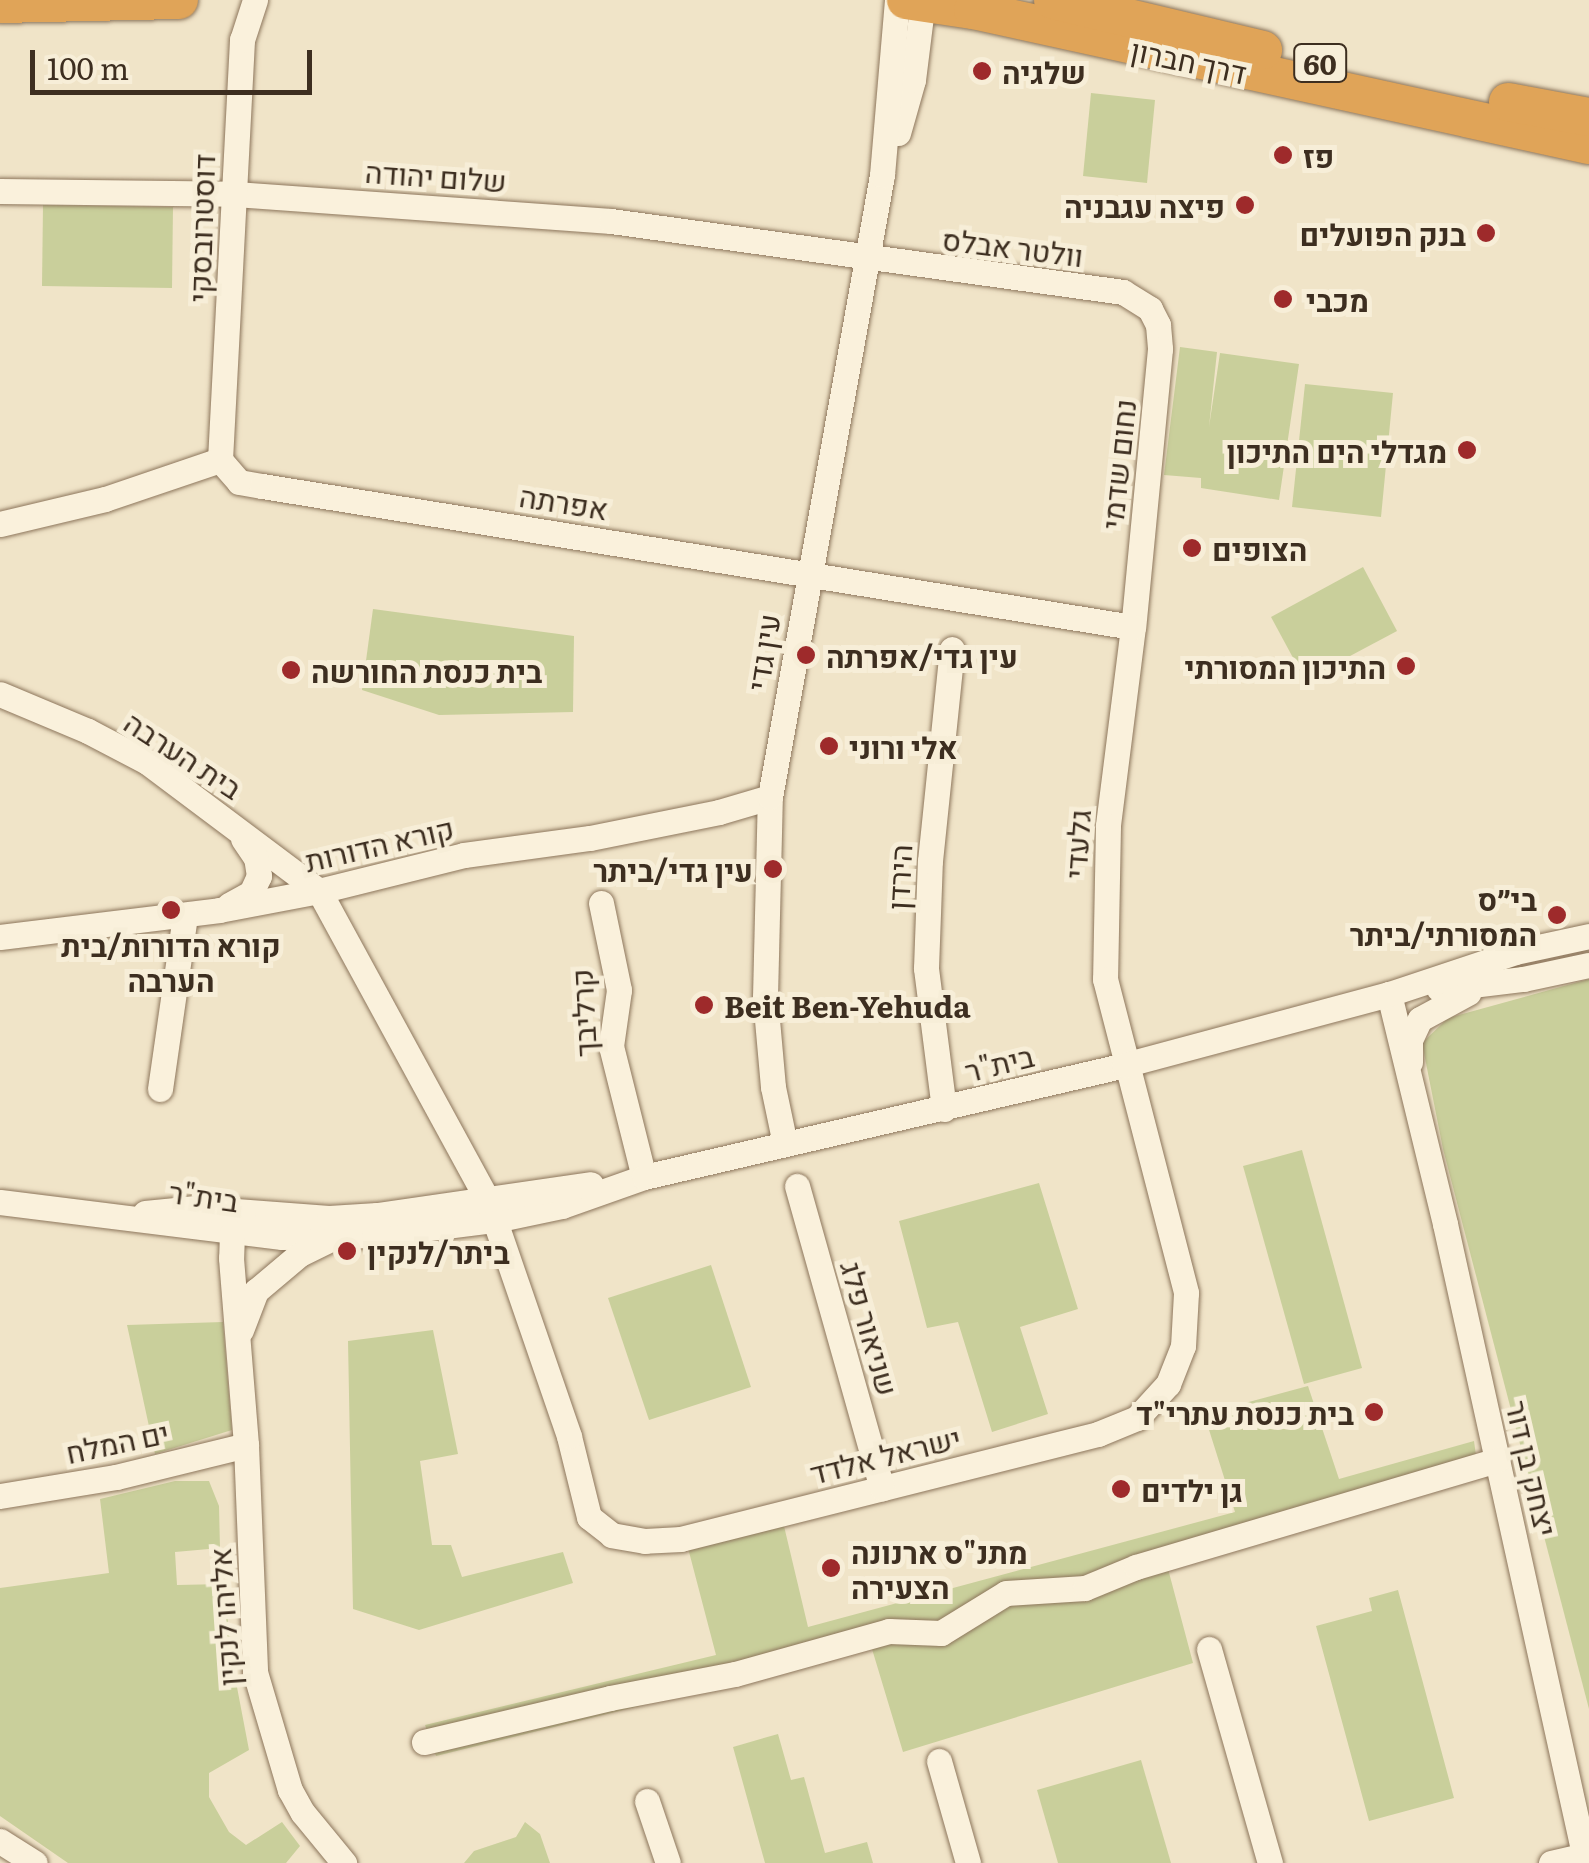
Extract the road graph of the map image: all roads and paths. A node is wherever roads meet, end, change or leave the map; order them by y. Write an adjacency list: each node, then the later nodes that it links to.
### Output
1 (179, 0): 5 (highway)
2 (254, 0): 9 (street, דוסטרובסקי)
3 (912, 0): 7 (highway, דרך חברון / 60); 10 (street, עין גדי)
4 (1053, 0): 6 (highway, דרך חברון / 60)
5 (0, 4)
6 (1589, 118)
7 (1589, 146)
8 (0, 190): 9 (street, שלום יהודה)
9 (235, 194): 10 (street, שלום יהודה); 12 (street, דוסטרובסקי)
10 (864, 260): 11 (street, וולטר אבלס); 14 (street, עין גדי)
11 (1150, 310): 15 (street, נחום שדמי)
12 (220, 460): 13 (street); 14 (street, אפרתה)
13 (0, 524)
14 (808, 575): 15 (street, אפרתה); 18 (street, עין גדי)
15 (1134, 627): 30 (street, גלעדי)
16 (952, 649): 33 (street, הירדן)
17 (0, 694): 19 (street, בית הערבה)
18 (770, 796): 20 (street, קורא הדורות); 34 (street, עין גדי)
19 (224, 816): 20 (street, בית הערבה); 22 (street)
20 (320, 891): 22 (street, קורא הדורות); 38 (street, ישראל אלדד)
21 (601, 903): 35 (street, קרליבך)
22 (219, 910): 23 (street, קורא הדורות)
23 (185, 916): 25 (street, קורא הדורות); 31 (street)
24 (1589, 936): 28 (street, בית"ר)
25 (0, 938)
26 (1589, 966): 27 (street, בית"ר)
27 (1502, 982): 28 (street, בית"ר); 29 (street, בית"ר)
28 (1389, 994): 30 (street, בית"ר); 32 (street, יצחק בן דור)
29 (1420, 1019): 32 (street, יצחק בן דור)
30 (1124, 1065): 33 (street, בית"ר); 44 (street, ישראל אלדד)
31 (160, 1089)
32 (1415, 1096): 43 (street, יצחק בן דור)
33 (944, 1109): 34 (street, בית"ר)
34 (785, 1144): 35 (street, בית"ר)
35 (633, 1180): 38 (street, בית"ר)
36 (797, 1186): 44 (street, שניאור פלג)
37 (0, 1202): 39 (street, בית"ר)
38 (492, 1210): 39 (street, בית"ר); 40 (street, בית"ר); 44 (street, ישראל אלדד)
39 (241, 1227): 40 (street, בית"ר); 41 (street, אליהו לנקין)
40 (333, 1238): 41 (street)
41 (238, 1344): 42 (street, אליהו לנקין)
42 (246, 1444): 45 (street, ים המלח); 53 (street, אליהו לנקין)
43 (1498, 1460): 47 (street); 51 (street, יצחק בן דור)
44 (882, 1488)
45 (0, 1496)
46 (1209, 1649): 56 (street)
47 (424, 1742)
48 (939, 1761): 55 (street)
49 (648, 1800): 54 (street)
50 (0, 1842): 52 (street)
51 (1586, 1857): 57 (street)
52 (35, 1863)
53 (344, 1863)
54 (668, 1863)
55 (968, 1863)
56 (1270, 1863)
57 (1551, 1863)

